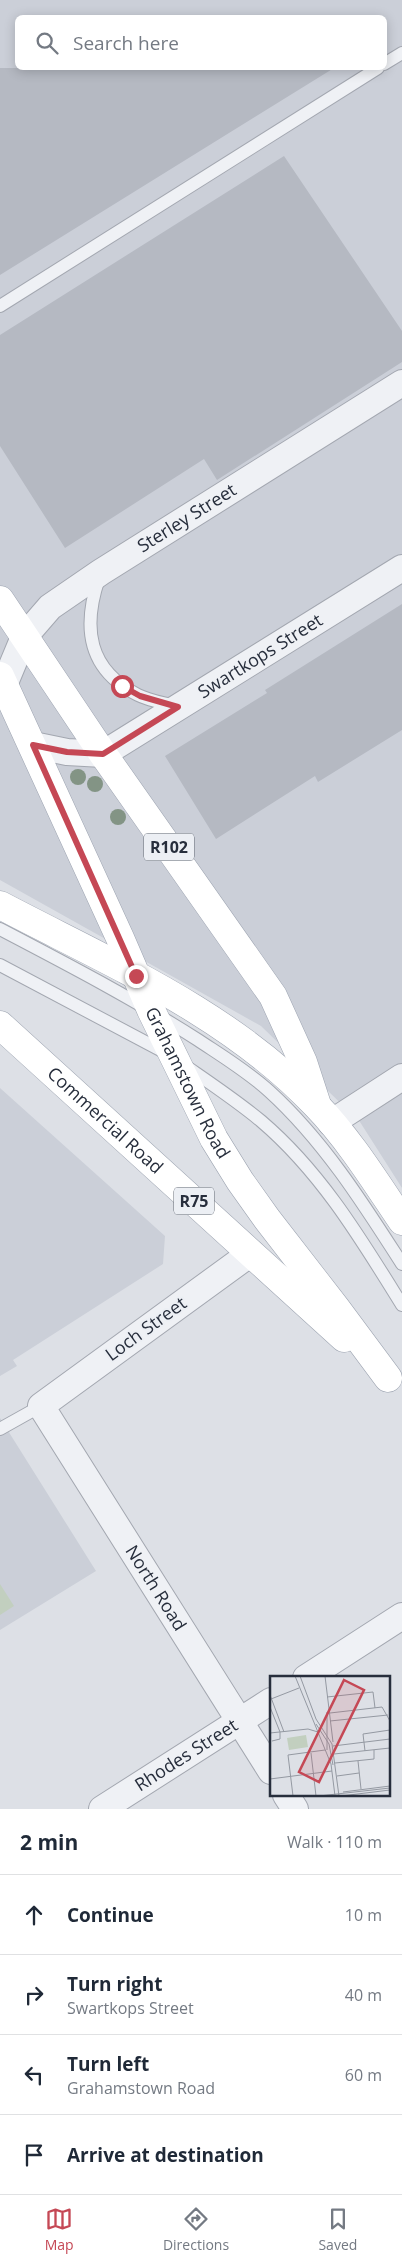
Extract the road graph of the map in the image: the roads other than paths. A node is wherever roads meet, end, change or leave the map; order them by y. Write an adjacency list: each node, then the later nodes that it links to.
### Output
1 (402, 52): 2 (lane)
2 (387, 62)
3 (375, 70): 4 (lane)
4 (0, 306)
5 (402, 384): 7 (street, Sterley Street)
6 (402, 568): 11 (street, Swartkops Street)
7 (101, 572): 9 (street, Sterley Street); 11 (lane)
8 (0, 600): 9 (main road, R102)
9 (24, 637): 10 (street, Sterley Street); 13 (main road, R102)
10 (2, 680): 12 (main road, Grahamstown Road)
11 (178, 707): 13 (street, Swartkops Street)
12 (33, 745): 13 (street); 17 (main road, Grahamstown Road)
13 (103, 754): 22 (main road, R102)
14 (0, 905): 17 (main road)
15 (0, 929): 18 (lane)
16 (0, 965): 20 (lane)
17 (136, 976): 18 (main road, Grahamstown Road); 22 (main road)
18 (151, 1010): 20 (main road, Grahamstown Road); 25 (lane)
19 (0, 1025): 24 (main road, Commercial Road / R75)
20 (176, 1059): 26 (lane); 27 (main road, Grahamstown Road)
21 (402, 1077): 22 (street)
22 (324, 1114): 23 (main road, R102)
23 (402, 1221)
24 (251, 1253): 27 (main road, Commercial Road / R75); 28 (street, Loch Street)
25 (402, 1264)
26 (402, 1305)
27 (395, 1385)
28 (41, 1406): 29 (lane); 33 (street, North Road)
29 (0, 1429)
30 (402, 1616): 31 (street)
31 (309, 1676)
32 (270, 1702): 33 (street, Rhodes Street)
33 (239, 1721): 34 (street, North Road); 36 (street, Rhodes Street)
34 (270, 1769)
35 (287, 1796): 37 (street)
36 (102, 1809)
37 (295, 1809)

